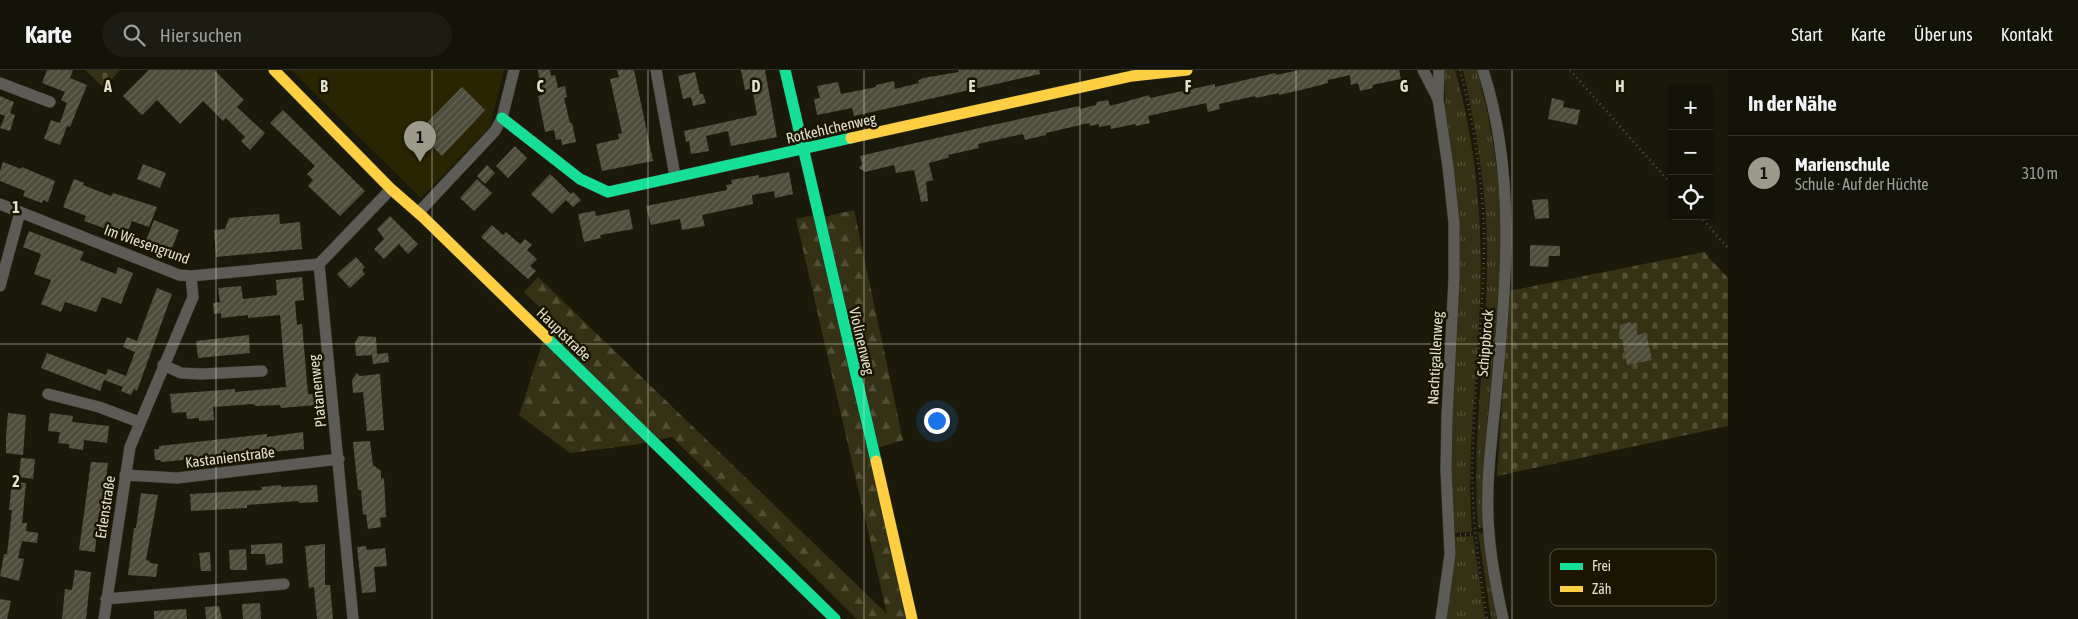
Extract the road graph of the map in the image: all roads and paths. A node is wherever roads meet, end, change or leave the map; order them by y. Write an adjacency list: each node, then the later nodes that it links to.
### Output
1 (274, 70): 18 (street, Hauptstraße)
2 (514, 70): 14 (street)
3 (656, 70): 16 (street)
4 (785, 70): 15 (street, Violinenweg)
5 (1187, 70): 15 (street, Rotkehlchenweg)
6 (1423, 70): 12 (street, Nachtigallenweg)
7 (1439, 70): 12 (street, Nachtigallenweg)
8 (1460, 70): 33 (path)
9 (1483, 70): 43 (street, Schippbrock)
10 (1570, 70): 17 (path)
11 (0, 83): 13 (street)
12 (1438, 100): 34 (street, Nachtigallenweg)
13 (50, 102)
14 (502, 118): 16 (street, Rotkehlchenweg); 21 (street)
15 (802, 150): 16 (street, Rotkehlchenweg); 40 (street, Violinenweg)
16 (675, 176)
17 (1668, 180)
18 (391, 189): 21 (street, Hauptstraße); 24 (street)
19 (0, 204): 20 (street, Im Wiesengrund)
20 (20, 212): 25 (street, Im Wiesengrund); 26 (street)
21 (418, 213): 39 (street, Hauptstraße)
22 (1704, 220): 23 (path)
23 (1728, 248)
24 (319, 264): 25 (street, Im Wiesengrund); 31 (street, Platanenweg)
25 (191, 276): 27 (street, Erlenstraße)
26 (0, 286)
27 (164, 365): 28 (street); 30 (street, Erlenstraße)
28 (262, 370)
29 (48, 394): 30 (street)
30 (139, 422): 32 (street, Erlenstraße)
31 (339, 459): 32 (street, Kastanienstraße); 38 (street, Platanenweg)
32 (125, 475): 36 (street, Erlenstraße)
33 (1476, 534): 34 (path); 42 (path)
34 (1450, 536): 41 (street, Nachtigallenweg)
35 (284, 584): 36 (street)
36 (106, 599): 37 (street, Erlenstraße)
37 (104, 619)
38 (353, 619)
39 (835, 619)
40 (912, 619)
41 (1441, 619)
42 (1487, 619)
43 (1503, 619)

